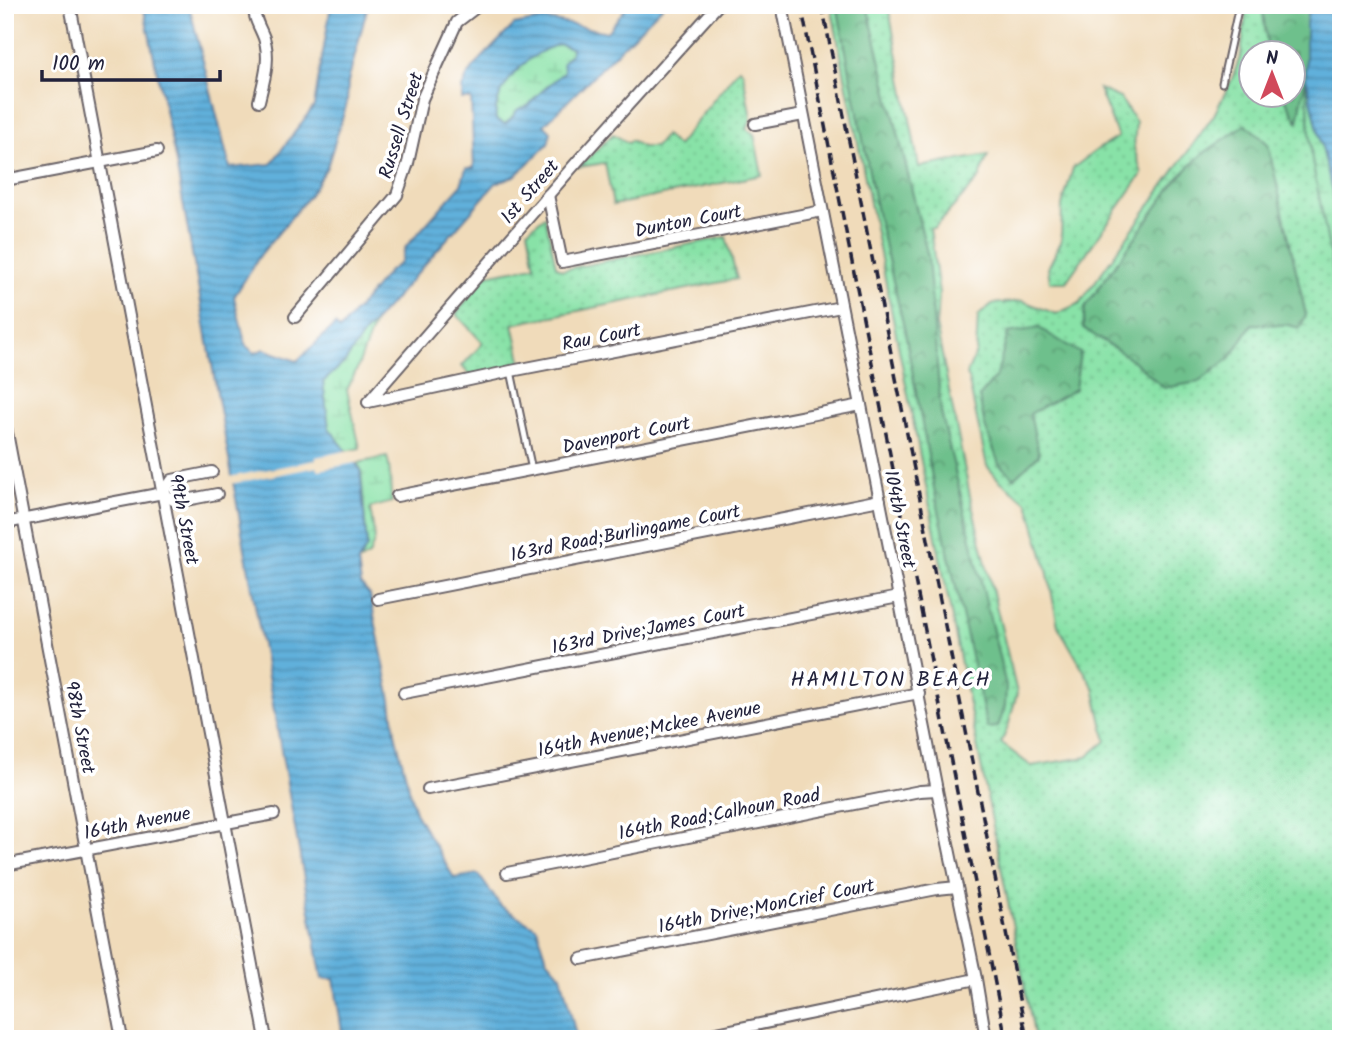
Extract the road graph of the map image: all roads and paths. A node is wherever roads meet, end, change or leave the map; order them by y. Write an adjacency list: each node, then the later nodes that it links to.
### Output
1 (70, 5): 12 (street, 99th Street)
2 (254, 5): 8 (street)
3 (479, 5): 17 (street, Russell Street)
4 (718, 5): 14 (street, 1st Street)
5 (782, 5): 9 (street, 104th Street)
6 (1239, 5): 7 (lane)
7 (1222, 83)
8 (259, 101)
9 (803, 115): 10 (street); 15 (street, 104th Street)
10 (755, 124)
11 (158, 151): 12 (street)
12 (100, 162): 13 (street); 24 (street, 99th Street)
13 (5, 180)
14 (548, 195): 15 (street, Dunton Court); 19 (street, 1st Street)
15 (822, 211): 16 (street, 104th Street)
16 (841, 307): 18 (street, Rau Court); 20 (street, 104th Street)
17 (295, 317)
18 (511, 372): 19 (street, Rau Court); 22 (lane)
19 (368, 402)
20 (861, 405): 22 (street, Davenport Court); 27 (street, 104th Street)
21 (5, 422): 28 (street, 98th Street)
22 (532, 470): 26 (street, Davenport Court)
23 (212, 472): 24 (street)
24 (163, 493): 25 (street); 28 (street); 37 (street, 99th Street)
25 (218, 494)
26 (397, 496)
27 (880, 500): 30 (street, 104th Street); 31 (street, 163rd Road;Burlingame Court)
28 (24, 520): 29 (street); 38 (street, 98th Street)
29 (5, 523)
30 (899, 597): 32 (street, 163rd Drive;James Court); 33 (street, 104th Street)
31 (378, 599)
32 (404, 693)
33 (919, 694): 34 (street, 164th Avenue;Mckee Avenue); 35 (street, 104th Street)
34 (428, 789)
35 (937, 790): 40 (street, 164th Road;Calhoun Road); 41 (street, 104th Street)
36 (274, 814): 37 (street, 164th Avenue)
37 (225, 823): 38 (street, 164th Avenue); 45 (street, 99th Street)
38 (86, 850): 39 (street, 164th Avenue); 44 (street, 98th Street)
39 (5, 865)
40 (508, 873)
41 (957, 887): 42 (street, 164th Drive;MonCrief Court); 43 (street, 104th Street)
42 (581, 960)
43 (976, 979): 46 (street); 47 (street, 104th Street)
44 (122, 1039)
45 (266, 1039)
46 (688, 1039)
47 (986, 1039)

